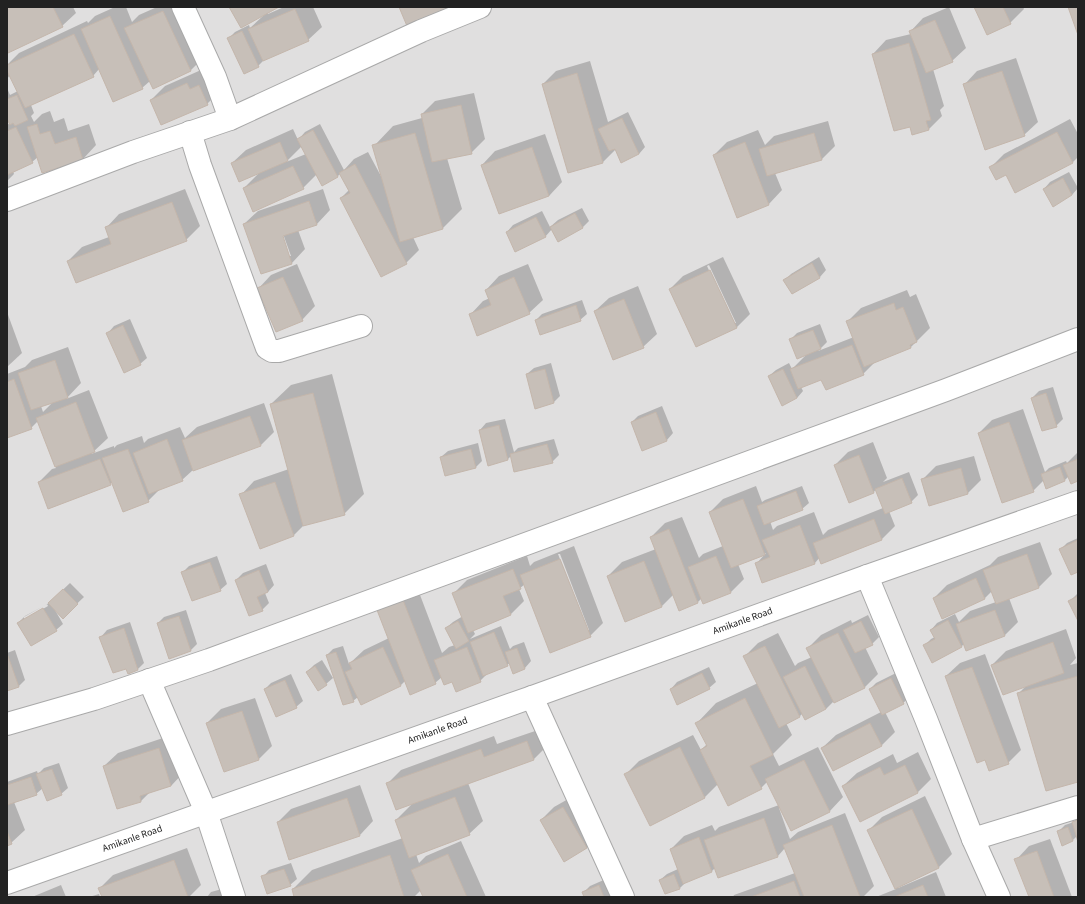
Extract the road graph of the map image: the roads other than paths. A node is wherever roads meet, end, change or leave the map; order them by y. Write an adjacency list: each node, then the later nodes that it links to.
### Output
1 (183, 7): 3 (street)
2 (480, 7): 3 (street)
3 (230, 119): 4 (street)
4 (190, 132): 5 (street); 6 (street)
5 (7, 200)
6 (361, 326)
7 (1078, 339): 10 (street)
8 (1078, 502): 9 (street, Amikanle Road)
9 (867, 576): 11 (street, Amikanle Road); 15 (street)
10 (149, 680): 12 (street); 14 (street)
11 (532, 697): 14 (street, Amikanle Road); 18 (street)
12 (7, 724)
13 (1078, 807): 15 (street)
14 (206, 812): 16 (street, Amikanle Road); 17 (street)
15 (974, 839): 19 (street)
16 (7, 883)
17 (234, 897)
18 (623, 897)
19 (999, 897)

